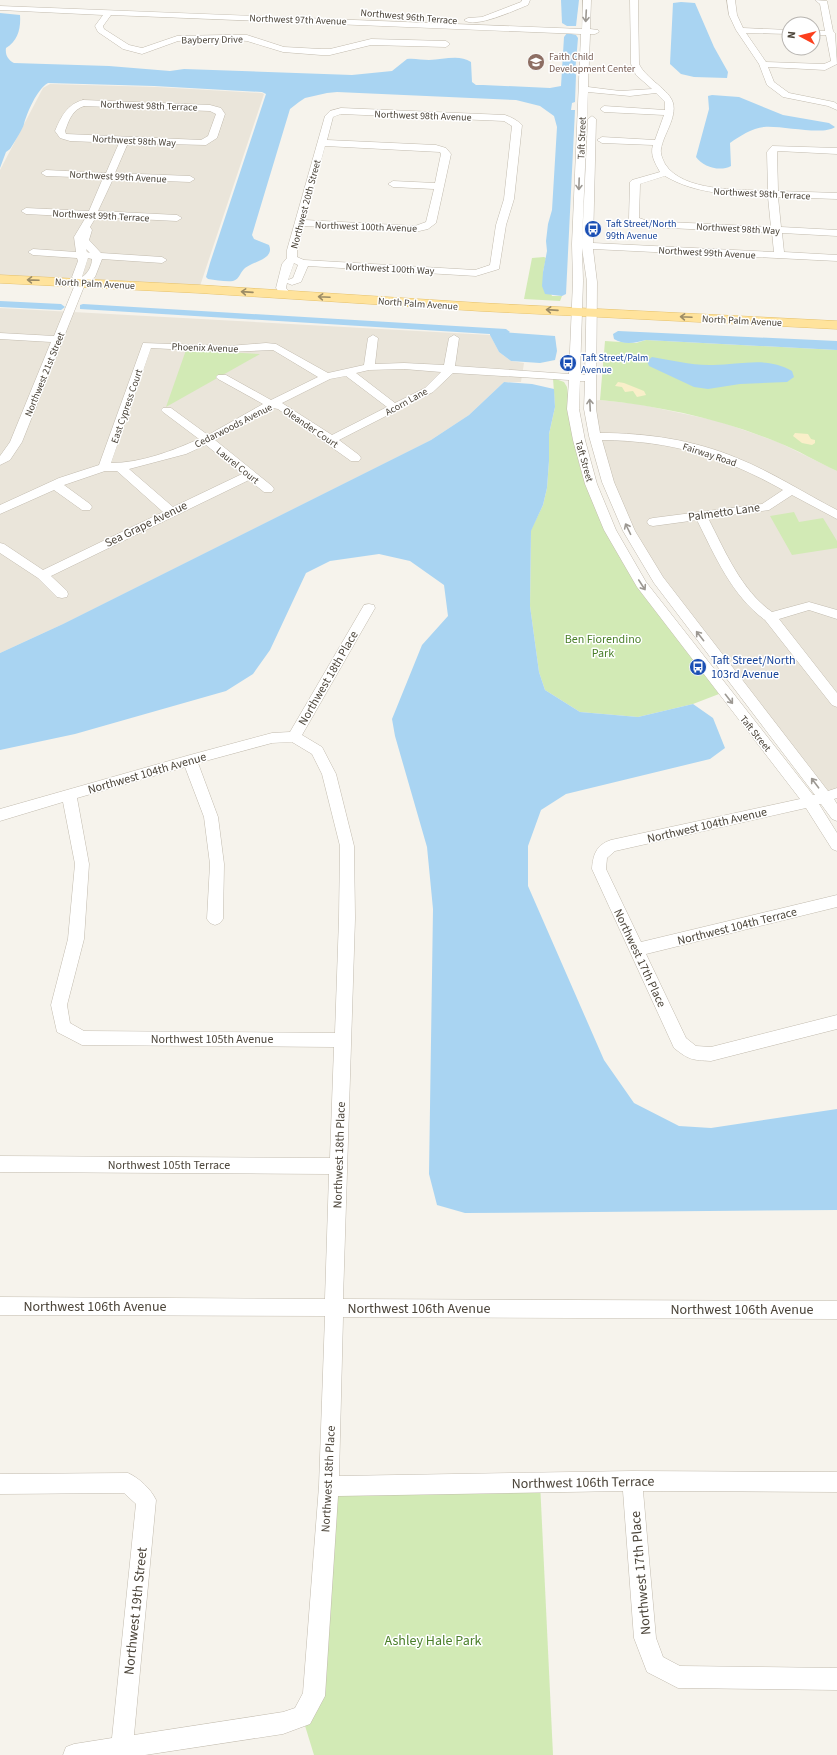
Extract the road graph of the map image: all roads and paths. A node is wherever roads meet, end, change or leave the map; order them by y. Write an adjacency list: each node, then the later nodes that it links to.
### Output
1 (526, 0): 14 (street, Northwest 96th Terrace)
2 (587, 0): 20 (street, Taft Street, one-way to 20)
3 (634, 0): 28 (street)
4 (731, 0): 18 (street)
5 (819, 0): 23 (street)
6 (61, 2): 10 (street)
7 (109, 6): 10 (street, Northwest 97th Avenue); 15 (street, Northwest 97th Avenue); 24 (street, Bayberry Drive)
8 (188, 7): 11 (street)
9 (0, 8): 10 (street, Northwest 97th Avenue)
10 (50, 10)
11 (274, 10)
12 (330, 10): 16 (street)
13 (343, 12): 17 (street)
14 (387, 15)
15 (230, 17): 16 (street, Northwest 97th Avenue); 24 (street)
16 (327, 20): 17 (street, Northwest 97th Avenue)
17 (339, 21): 20 (street, Northwest 97th Avenue)
18 (740, 30): 21 (street); 27 (street)
19 (595, 31): 20 (street, Northwest 97th Avenue)
20 (585, 32): 29 (street, Taft Street)
21 (781, 32)
22 (821, 33): 23 (street)
23 (831, 33): 27 (street)
24 (224, 37): 25 (street, Bayberry Drive)
25 (446, 44)
26 (594, 51): 29 (street, Taft Street)
27 (763, 64): 30 (street)
28 (654, 87): 29 (street); 33 (street)
29 (588, 88): 56 (street, Taft Street)
30 (837, 107)
31 (604, 109): 33 (street)
32 (333, 113): 38 (street, Northwest 20th Street); 64 (street, Northwest 98th Avenue)
33 (670, 113): 39 (street)
34 (62, 135): 35 (street, Northwest 98th Way); 37 (street, Northwest 98th Terrace)
35 (125, 140): 37 (street, Northwest 98th Way); 43 (street, Northwest 21st Street)
36 (602, 140): 39 (street)
37 (207, 142)
38 (322, 143): 46 (street); 52 (street, Northwest 20th Street)
39 (659, 143): 42 (street)
40 (837, 151): 47 (street)
41 (46, 173): 43 (street, Northwest 99th Avenue)
42 (666, 173): 47 (street, Northwest 98th Terrace); 54 (street, Northwest 98th Way)
43 (109, 176): 44 (street, Northwest 99th Avenue); 50 (street, Northwest 21st Street)
44 (190, 179)
45 (393, 184): 46 (street)
46 (439, 186): 52 (street, Northwest 100th Avenue)
47 (773, 194): 48 (street, Northwest 98th Terrace); 54 (street)
48 (837, 196)
49 (26, 211): 50 (street, Northwest 99th Terrace)
50 (92, 215): 51 (street, Northwest 99th Terrace); 53 (street, Northwest 21st Street)
51 (177, 218)
52 (300, 223): 63 (street, Northwest 20th Street)
53 (86, 228): 60 (street, Northwest 21st Street); 61 (street)
54 (777, 230): 55 (street, Northwest 98th Way); 58 (street)
55 (837, 233)
56 (582, 245): 58 (street, Northwest 99th Avenue); 69 (street, Taft Street); 70 (street, Taft Street)
57 (34, 252): 60 (street)
58 (779, 255): 59 (street, Northwest 99th Avenue)
59 (837, 258)
60 (83, 259): 61 (street); 66 (street, Northwest 21st Street)
61 (97, 260): 62 (street); 66 (street, Northwest 21st Street)
62 (162, 260)
63 (298, 261): 64 (street, Northwest 100th Way); 68 (street, Northwest 20th Street); 68 (street, Northwest 20th Street)
64 (489, 270)
65 (0, 279): 66 (main road, North Palm Avenue, one-way to 65)
66 (79, 288): 67 (main road, North Palm Avenue); 68 (main road, North Palm Avenue); 76 (street, Northwest 21st Street)
67 (0, 290)
68 (285, 300): 69 (main road, North Palm Avenue)
69 (575, 317): 70 (main road, North Palm Avenue); 81 (street, Taft Street)
70 (591, 318): 71 (main road, North Palm Avenue, one-way to 70); 72 (main road, North Palm Avenue); 82 (street, Taft Street)
71 (837, 324)
72 (837, 334)
73 (0, 336): 76 (street)
74 (373, 338): 78 (street)
75 (454, 338): 79 (street)
76 (59, 339): 92 (street, Northwest 21st Street)
77 (147, 345): 84 (street, Phoenix Avenue); 93 (street, East Cypress Court)
78 (369, 367): 79 (street, Cedarwoods Avenue); 80 (street, Cedarwoods Avenue)
79 (449, 370): 81 (street, Cedarwoods Avenue); 86 (street, Acorn Lane)
80 (349, 373): 84 (street, Cedarwoods Avenue); 86 (street)
81 (574, 374): 82 (street, Cedarwoods Avenue); 115 (street, Taft Street, one-way to 115)
82 (589, 375): 88 (street, Taft Street, one-way to 82)
83 (222, 377): 85 (street, Oleander Court)
84 (326, 377): 85 (street, Cedarwoods Avenue)
85 (273, 404): 89 (street, Cedarwoods Avenue); 90 (street, Oleander Court)
86 (395, 408): 90 (street, Acorn Lane)
87 (167, 410): 89 (street, Laurel Court)
88 (595, 436): 98 (street, Fairway Road); 115 (street, Taft Street, one-way to 88)
89 (207, 440): 94 (street, Cedarwoods Avenue); 95 (street, Laurel Court)
90 (331, 440): 91 (street, Oleander Court)
91 (355, 458)
92 (0, 461)
93 (104, 467): 94 (street, Cedarwoods Avenue); 96 (street, Cedarwoods Avenue)
94 (120, 467): 101 (street)
95 (250, 475): 97 (street, Laurel Court); 101 (street, Sea Grape Avenue)
96 (56, 485): 99 (street); 100 (street, Cedarwoods Avenue)
97 (268, 489)
98 (791, 491): 102 (street, Fairway Road); 103 (street, Palmetto Lane)
99 (86, 507)
100 (0, 510)
101 (172, 512): 106 (street, Sea Grape Avenue)
102 (837, 515)
103 (702, 516): 104 (street, Palmetto Lane); 110 (street)
104 (653, 522)
105 (0, 547): 106 (street)
106 (42, 575): 107 (street)
107 (62, 594)
108 (369, 608): 112 (street, Northwest 18th Place)
109 (837, 614): 110 (street)
110 (770, 618): 111 (street)
111 (837, 702)
112 (294, 736): 113 (street, Northwest 104th Avenue); 124 (street, Northwest 18th Place)
113 (190, 760): 114 (street, Northwest 104th Avenue); 121 (street)
114 (69, 795): 116 (street, Northwest 104th Avenue); 124 (street, Northwest 105th Avenue)
115 (822, 798): 117 (street, Taft Street); 118 (street, Taft Street); 119 (street, Northwest 104th Avenue)
116 (0, 815)
117 (837, 815)
118 (837, 845)
119 (600, 856): 122 (street, Northwest 17th Place)
120 (837, 901): 122 (street, Northwest 104th Terrace)
121 (215, 919)
122 (636, 950): 123 (street, Northwest 17th Place)
123 (837, 1022)
124 (343, 1040): 126 (street, Northwest 18th Place)
125 (0, 1164): 126 (street, Northwest 105th Terrace)
126 (338, 1166): 128 (street, Northwest 18th Place)
127 (0, 1306): 128 (street, Northwest 106th Avenue)
128 (335, 1307): 129 (street, Northwest 106th Avenue); 133 (street, Northwest 18th Place)
129 (837, 1310)
130 (632, 1481): 131 (street, Northwest 106th Terrace); 133 (street, Northwest 106th Terrace); 134 (street, Northwest 17th Place)
131 (837, 1482)
132 (0, 1484): 135 (street, Northwest 19th Street)
133 (329, 1486): 135 (street, Northwest 18th Place)
134 (837, 1679)
135 (122, 1748): 136 (street, Northwest 18th Place)
136 (74, 1755)

